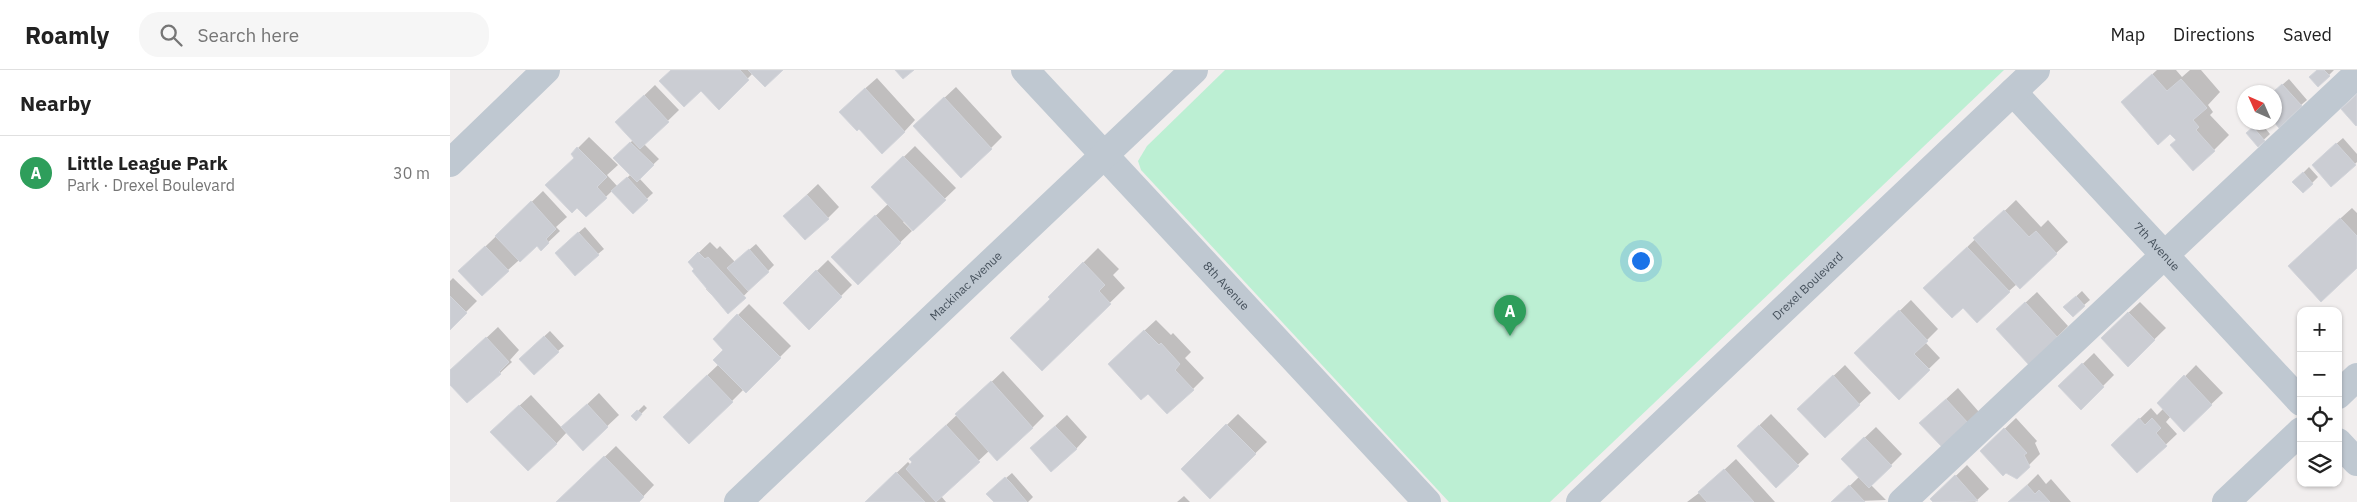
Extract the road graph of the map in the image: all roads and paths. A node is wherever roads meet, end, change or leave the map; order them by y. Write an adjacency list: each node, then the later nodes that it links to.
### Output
1 (546, 70): 8 (street)
2 (1025, 70): 7 (street, 8th Avenue)
3 (1194, 70): 7 (street, Mackinac Avenue)
4 (2036, 70): 6 (street, Drexel Boulevard)
5 (2357, 74): 9 (street)
6 (2013, 92): 9 (street, 7th Avenue); 18 (street, Drexel Boulevard)
7 (1104, 156): 16 (street, Mackinac Avenue); 17 (street, 8th Avenue)
8 (450, 163)
9 (2164, 255): 12 (street, 7th Avenue); 19 (street)
10 (2357, 378): 11 (street)
11 (2342, 391)
12 (2297, 398)
13 (2297, 435): 20 (street)
14 (2342, 446): 15 (street)
15 (2357, 462)
16 (738, 502)
17 (1427, 502)
18 (1580, 502)
19 (1902, 502)
20 (2226, 502)

